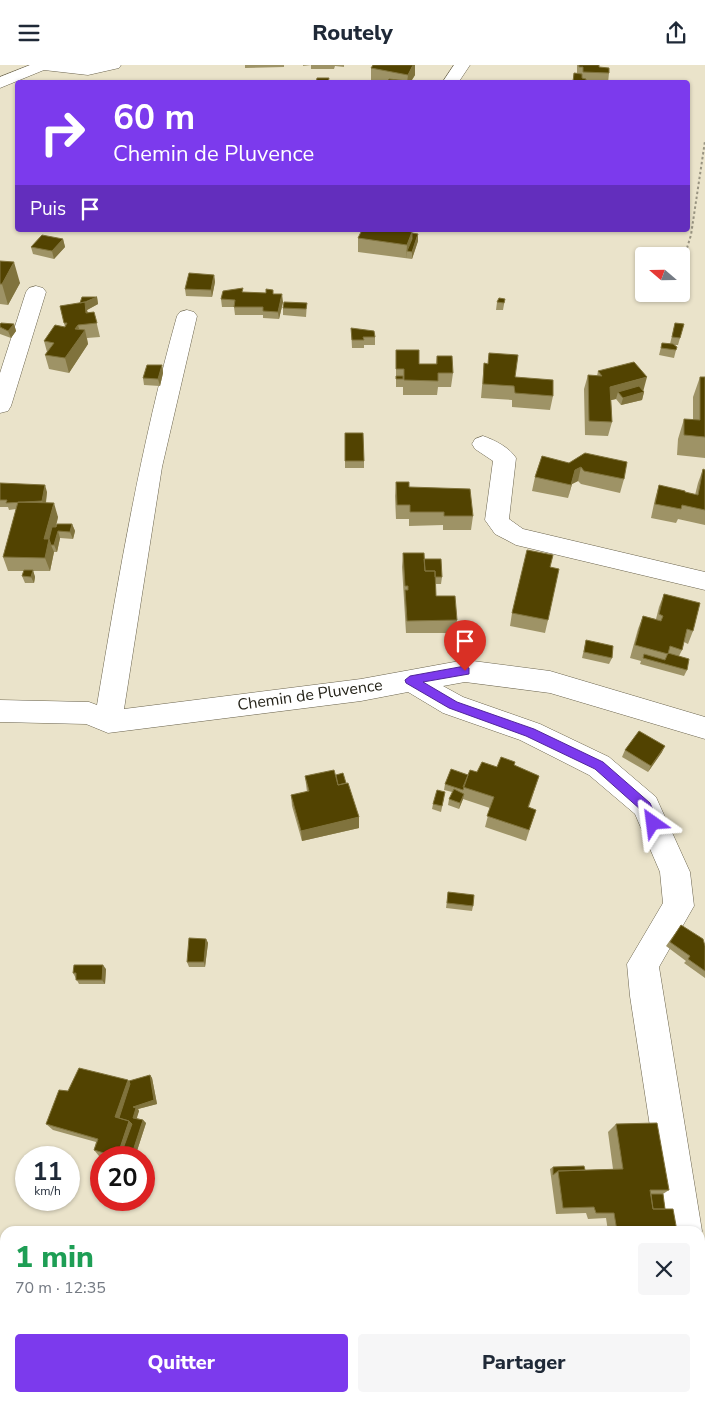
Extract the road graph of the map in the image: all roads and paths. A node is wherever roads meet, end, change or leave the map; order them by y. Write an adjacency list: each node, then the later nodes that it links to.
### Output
1 (40, 65): 2 (street); 5 (street)
2 (113, 65)
3 (462, 65): 4 (street)
4 (452, 80)
5 (0, 83)
6 (705, 141): 7 (path)
7 (688, 247)
8 (36, 292): 10 (street)
9 (188, 316): 15 (street)
10 (0, 406)
11 (482, 444): 12 (street)
12 (705, 581)
13 (410, 680): 15 (street, Chemin de Pluvence); 16 (street, Chemin de Pluvence); 17 (street)
14 (0, 711): 15 (street, Chemin de Pluvence)
15 (108, 722)
16 (705, 728)
17 (683, 1226)

